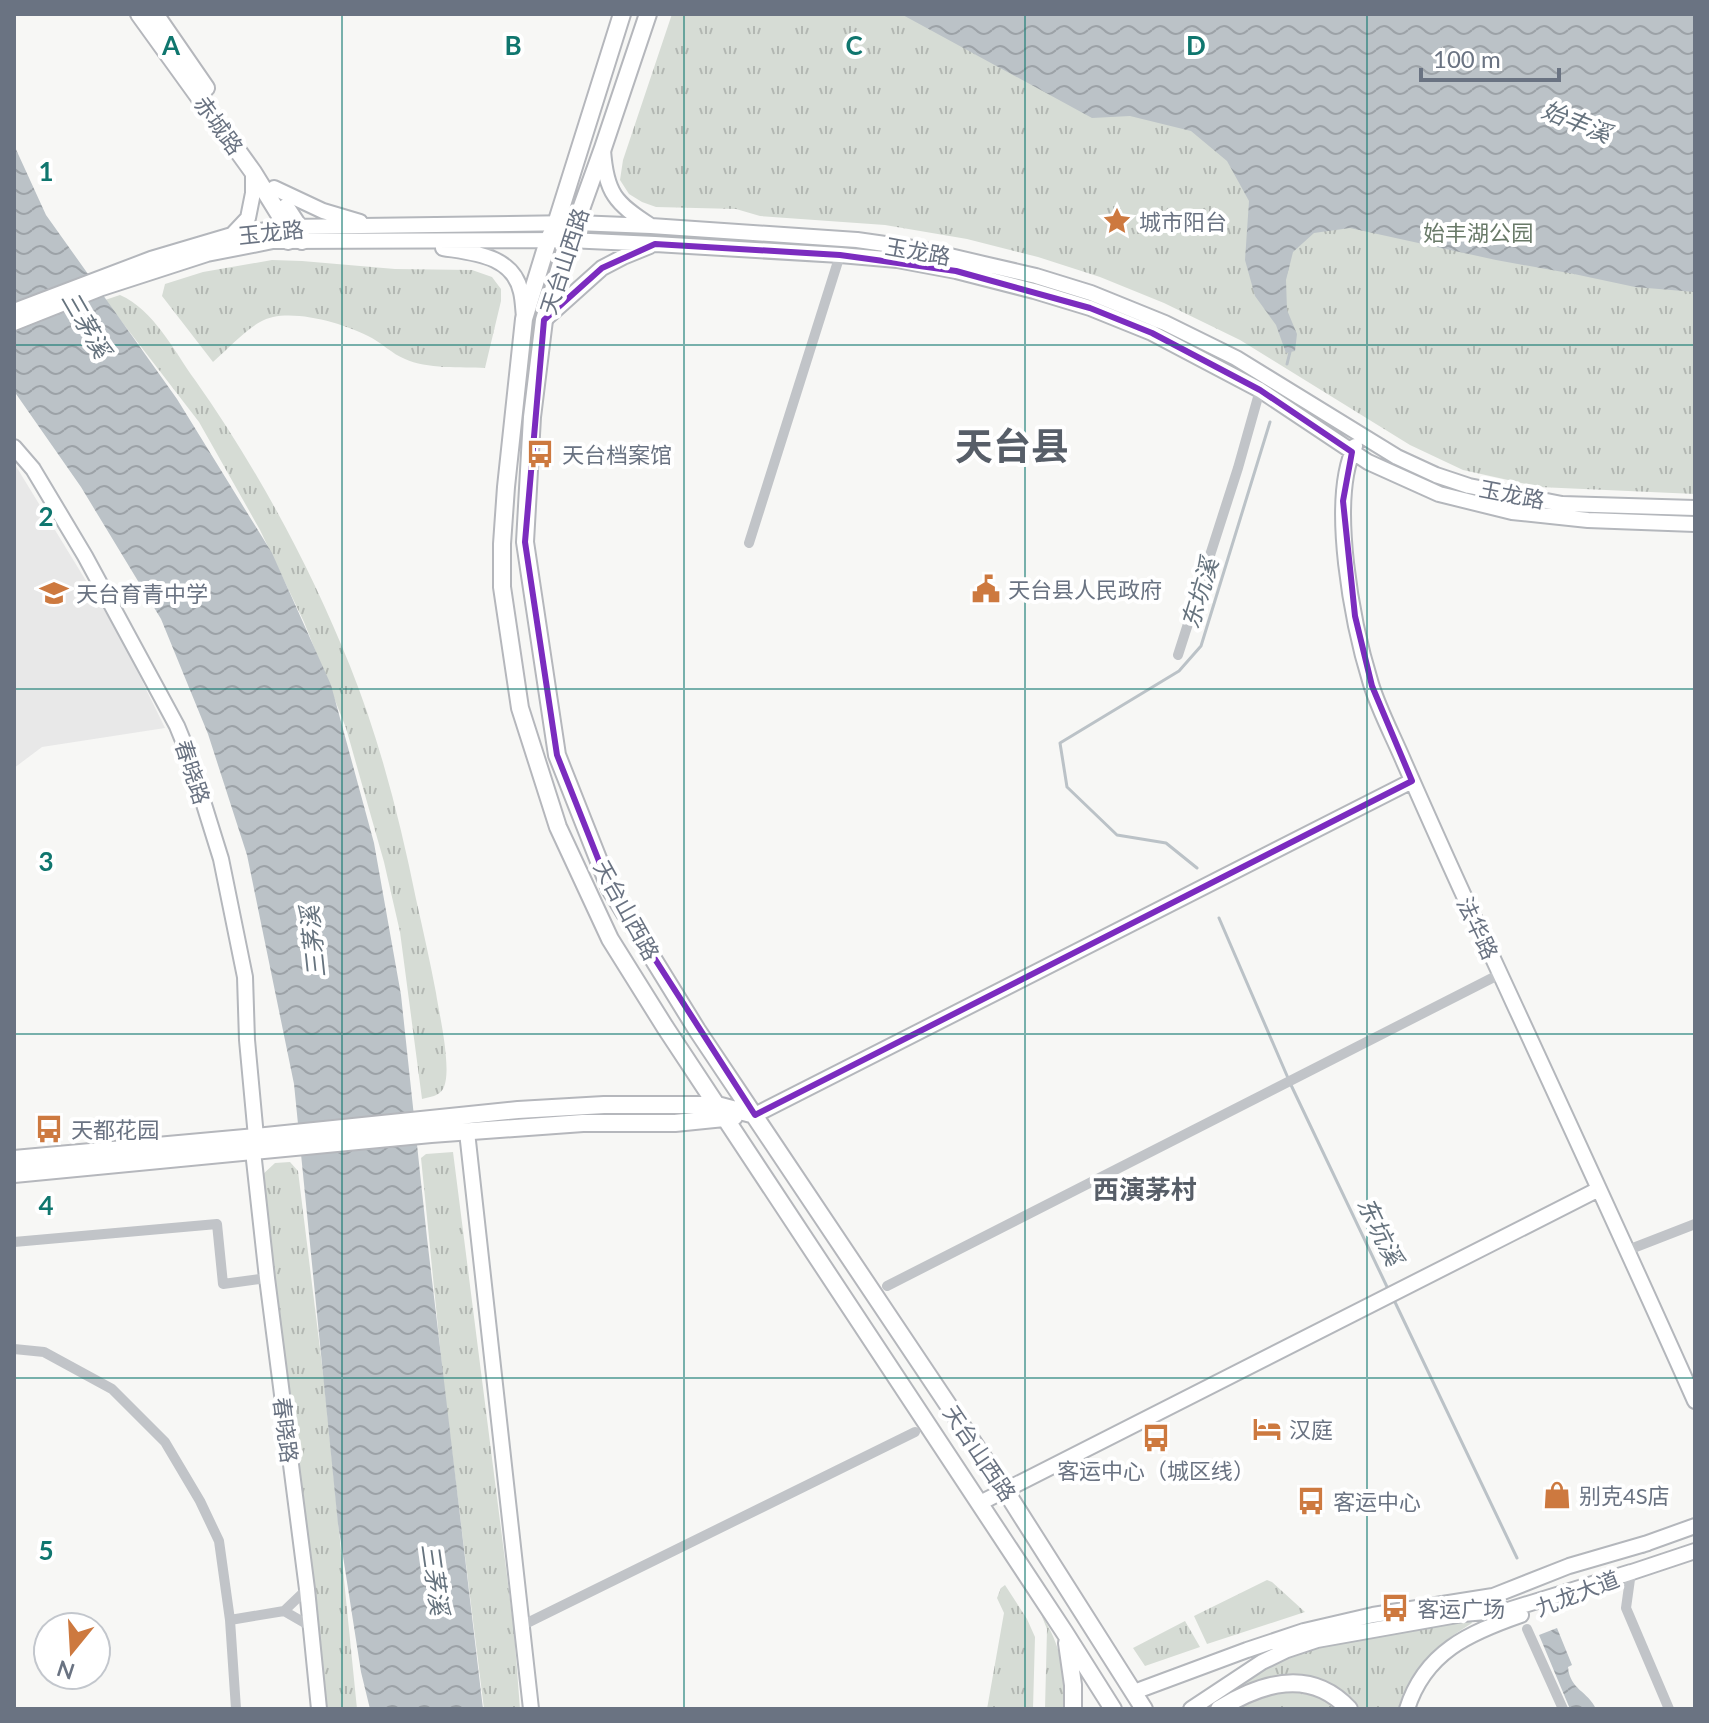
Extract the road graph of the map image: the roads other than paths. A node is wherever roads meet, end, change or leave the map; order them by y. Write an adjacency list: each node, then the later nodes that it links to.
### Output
1 (139, 14): 6 (main road, 赤城路)
2 (155, 14): 7 (main road, 赤城路)
3 (622, 14): 9 (main road, 天台山西路)
4 (648, 14): 5 (main road, 天台山西路)
5 (603, 148): 8 (main road, 天台山西路); 11 (main road)
6 (253, 172): 12 (main road, 赤城路); 13 (main road)
7 (274, 188): 10 (main road); 12 (main road, 赤城路)
8 (576, 223): 9 (main road, 玉龙路); 11 (main road, 玉龙路); 14 (main road, 天台山西路)
9 (556, 224): 10 (main road, 玉龙路); 16 (main road, 天台山西路)
10 (372, 225): 12 (main road, 玉龙路)
11 (651, 226): 25 (main road, 玉龙路)
12 (294, 234): 13 (main road, 玉龙路); 15 (main road, 玉龙路); 19 (main road, 玉龙路)
13 (232, 235): 19 (main road, 玉龙路)
14 (568, 240): 16 (main road, 玉龙路); 17 (main road, 玉龙路); 22 (main road, 天台山西路)
15 (403, 241): 16 (main road, 玉龙路); 21 (main road)
16 (548, 241): 21 (main road, 天台山西路)
17 (655, 244): 18 (main road, 玉龙路); 22 (main road)
18 (840, 255): 24 (main road, 玉龙路); 30 (street)
19 (98, 284): 20 (main road); 23 (main road)
20 (14, 311)
21 (524, 319): 33 (main road, 天台山西路)
22 (544, 320): 32 (main road, 天台山西路)
23 (14, 323)
24 (1260, 390): 27 (main road, 玉龙路); 31 (street)
25 (1360, 435): 27 (main road, 法华路); 28 (main road, 玉龙路)
26 (14, 447): 42 (main road, 春晓路)
27 (1352, 452): 29 (main road, 玉龙路); 34 (main road, 法华路)
28 (1695, 508)
29 (1695, 524)
30 (749, 543)
31 (1178, 655)
32 (557, 755): 33 (main road); 35 (main road, 天台山西路)
33 (537, 759): 36 (main road, 天台山西路)
34 (1412, 781): 37 (main road, 法华路); 39 (main road)
35 (640, 936): 36 (main road); 39 (main road, 天台山西路)
36 (617, 950): 38 (main road, 天台山西路)
37 (1500, 974): 45 (main road, 法华路); 50 (street)
38 (721, 1112): 39 (main road); 40 (main road); 41 (main road); 55 (main road, 天台山西路)
39 (755, 1115): 54 (main road, 天台山西路)
40 (431, 1127): 41 (main road); 42 (main road)
41 (467, 1132): 65 (main road)
42 (254, 1144): 43 (main road); 44 (main road); 49 (main road, 春晓路)
43 (14, 1159)
44 (14, 1174)
45 (1599, 1189): 48 (main road, 法华路); 54 (main road)
46 (1695, 1224): 48 (street)
47 (14, 1242): 49 (street)
48 (1628, 1250): 52 (main road, 法华路)
49 (267, 1278): 60 (main road, 春晓路)
50 (887, 1286)
51 (14, 1349): 63 (street)
52 (1695, 1401)
53 (915, 1432): 65 (street)
54 (1005, 1490): 55 (main road); 68 (main road, 天台山西路)
55 (980, 1503): 67 (main road, 天台山西路)
56 (1695, 1526): 57 (main road)
57 (1648, 1543): 62 (main road); 68 (main road)
58 (1695, 1551): 59 (main road, 九龙大道)
59 (1631, 1572): 62 (main road); 78 (main road, 九龙大道); 80 (street)
60 (307, 1589): 61 (street); 64 (main road, 春晓路)
61 (284, 1611): 63 (street); 64 (street)
62 (1463, 1614): 75 (main road)
63 (230, 1620): 69 (street)
64 (310, 1626): 70 (main road, 春晓路)
65 (521, 1626): 71 (main road)
66 (1527, 1629): 79 (street)
67 (1065, 1633): 72 (main road); 73 (main road, 天台山西路)
68 (1134, 1692): 74 (main road, 天台山西路)
69 (236, 1709)
70 (319, 1709)
71 (531, 1709)
72 (1073, 1709)
73 (1113, 1709)
74 (1144, 1709)
75 (1191, 1709)
76 (1219, 1709): 77 (main road)
77 (1349, 1709)
78 (1407, 1709)
79 (1563, 1709)
80 (1669, 1709)

